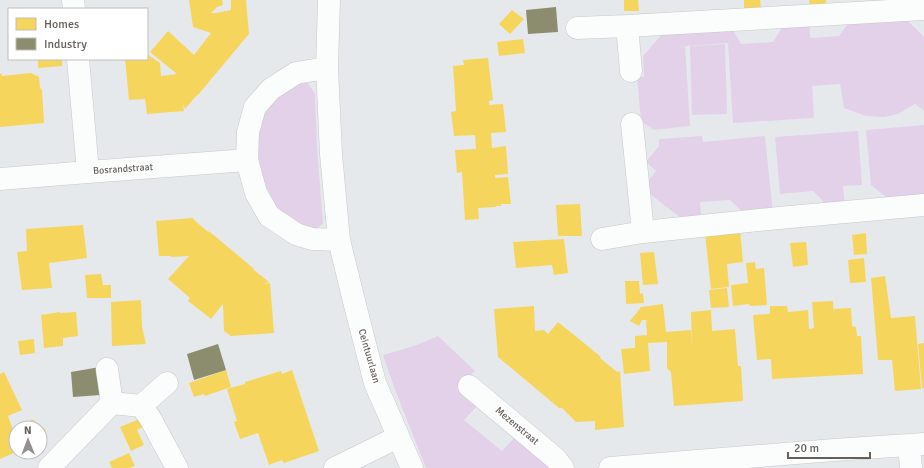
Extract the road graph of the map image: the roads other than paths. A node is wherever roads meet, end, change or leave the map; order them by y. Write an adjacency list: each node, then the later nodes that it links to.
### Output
1 (329, 0): 6 (street, Ceintuurlaan)
2 (924, 9): 3 (street)
3 (627, 26): 4 (street); 7 (street)
4 (577, 28)
5 (78, 60): 10 (street)
6 (327, 68): 9 (street); 15 (street, Ceintuurlaan)
7 (631, 71)
8 (632, 124): 13 (street)
9 (247, 160): 10 (street, Bosrandstraat); 15 (street)
10 (88, 172): 11 (street, Bosrandstraat)
11 (0, 179)
12 (924, 204): 13 (street)
13 (643, 232): 14 (street)
14 (602, 239)
15 (339, 240): 21 (street, Ceintuurlaan)
16 (107, 369): 19 (street)
17 (166, 383): 20 (street)
18 (469, 386): 27 (street, Mezenstraat)
19 (112, 403): 20 (street); 23 (street)
20 (141, 406): 24 (street)
21 (398, 437): 25 (street); 26 (street, Ceintuurlaan)
22 (917, 445): 28 (street); 29 (street)
23 (49, 468)
24 (177, 468)
25 (335, 468)
26 (412, 468)
27 (563, 468)
28 (610, 468)
29 (911, 468)

